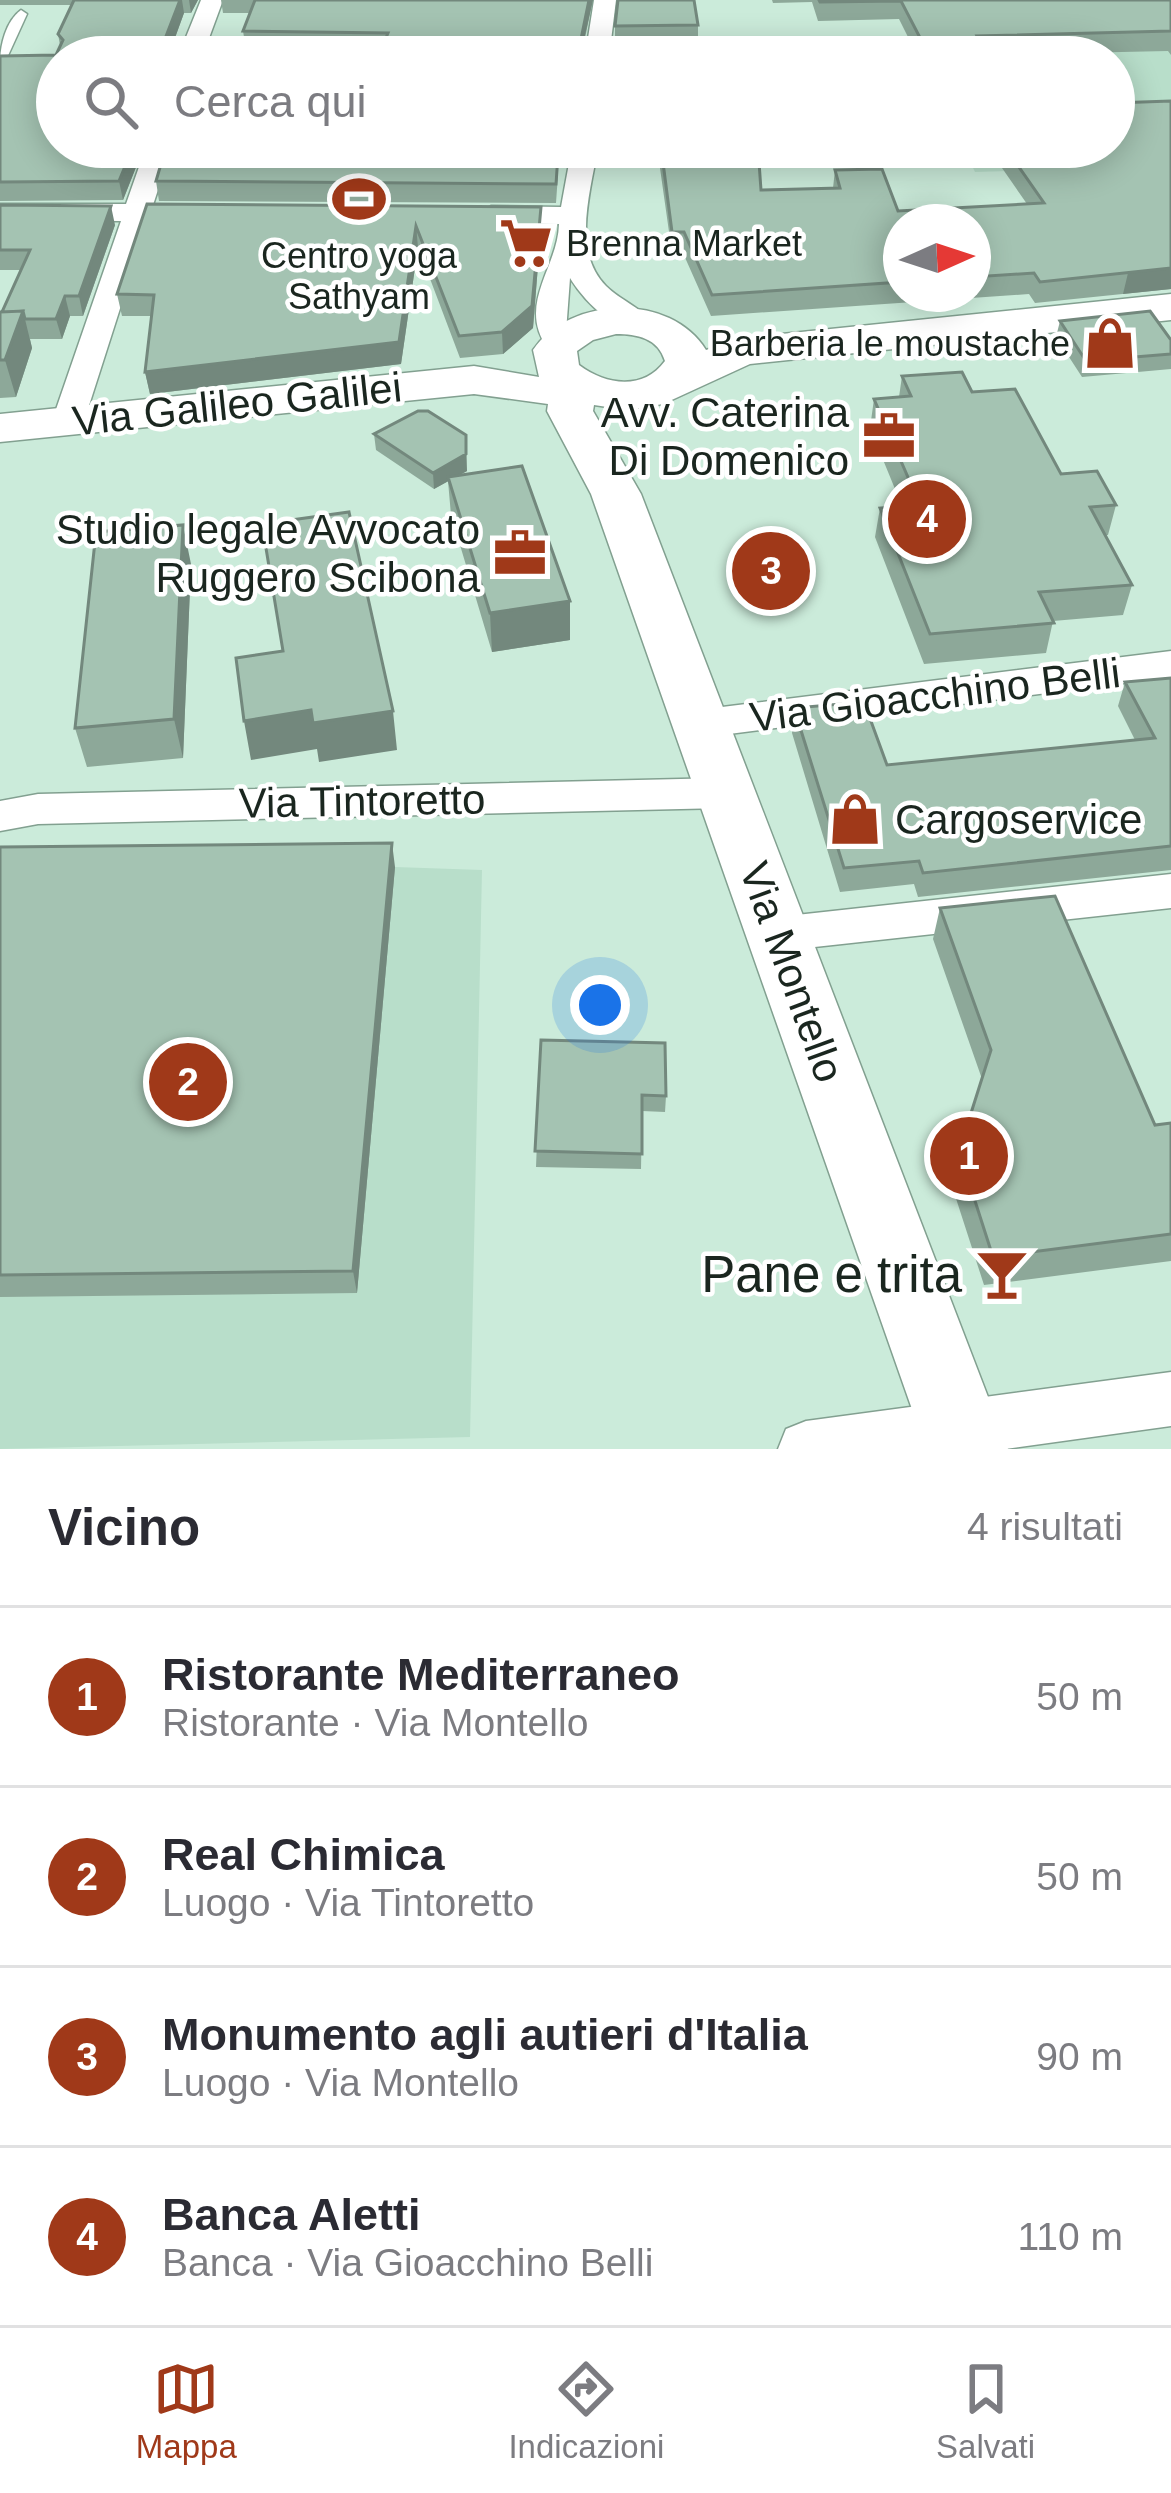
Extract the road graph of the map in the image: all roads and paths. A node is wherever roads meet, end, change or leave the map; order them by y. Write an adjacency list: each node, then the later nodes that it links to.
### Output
1 (212, 0): 4 (street)
2 (605, 0): 5 (street)
3 (21, 14): 6 (lane)
4 (198, 36)
5 (599, 36)
6 (6, 62)
7 (152, 168): 10 (street)
8 (582, 168): 13 (street)
9 (0, 212): 10 (street)
10 (136, 213): 11 (street); 18 (street)
11 (231, 213)
12 (469, 214): 13 (street)
13 (574, 215): 14 (street)
14 (572, 246): 16 (street); 17 (street)
15 (1171, 307): 16 (street)
16 (664, 354): 17 (street, Via Galileo Galilei); 17 (street); 20 (street)
17 (562, 377): 18 (street, Via Galileo Galilei); 20 (street, Via Montello)
18 (68, 421): 19 (street, Via Galileo Galilei)
19 (0, 428)
20 (616, 494): 22 (street, Via Montello)
21 (1171, 664): 22 (street, Via Gioacchino Belli)
22 (698, 724): 23 (street, Via Montello)
23 (724, 793): 24 (street, Via Tintoretto); 26 (street, Via Montello)
24 (0, 816)
25 (1171, 891): 26 (street)
26 (778, 934): 28 (street, Via Montello)
27 (1171, 1399): 28 (street)
28 (964, 1437): 29 (street)
29 (806, 1449)

